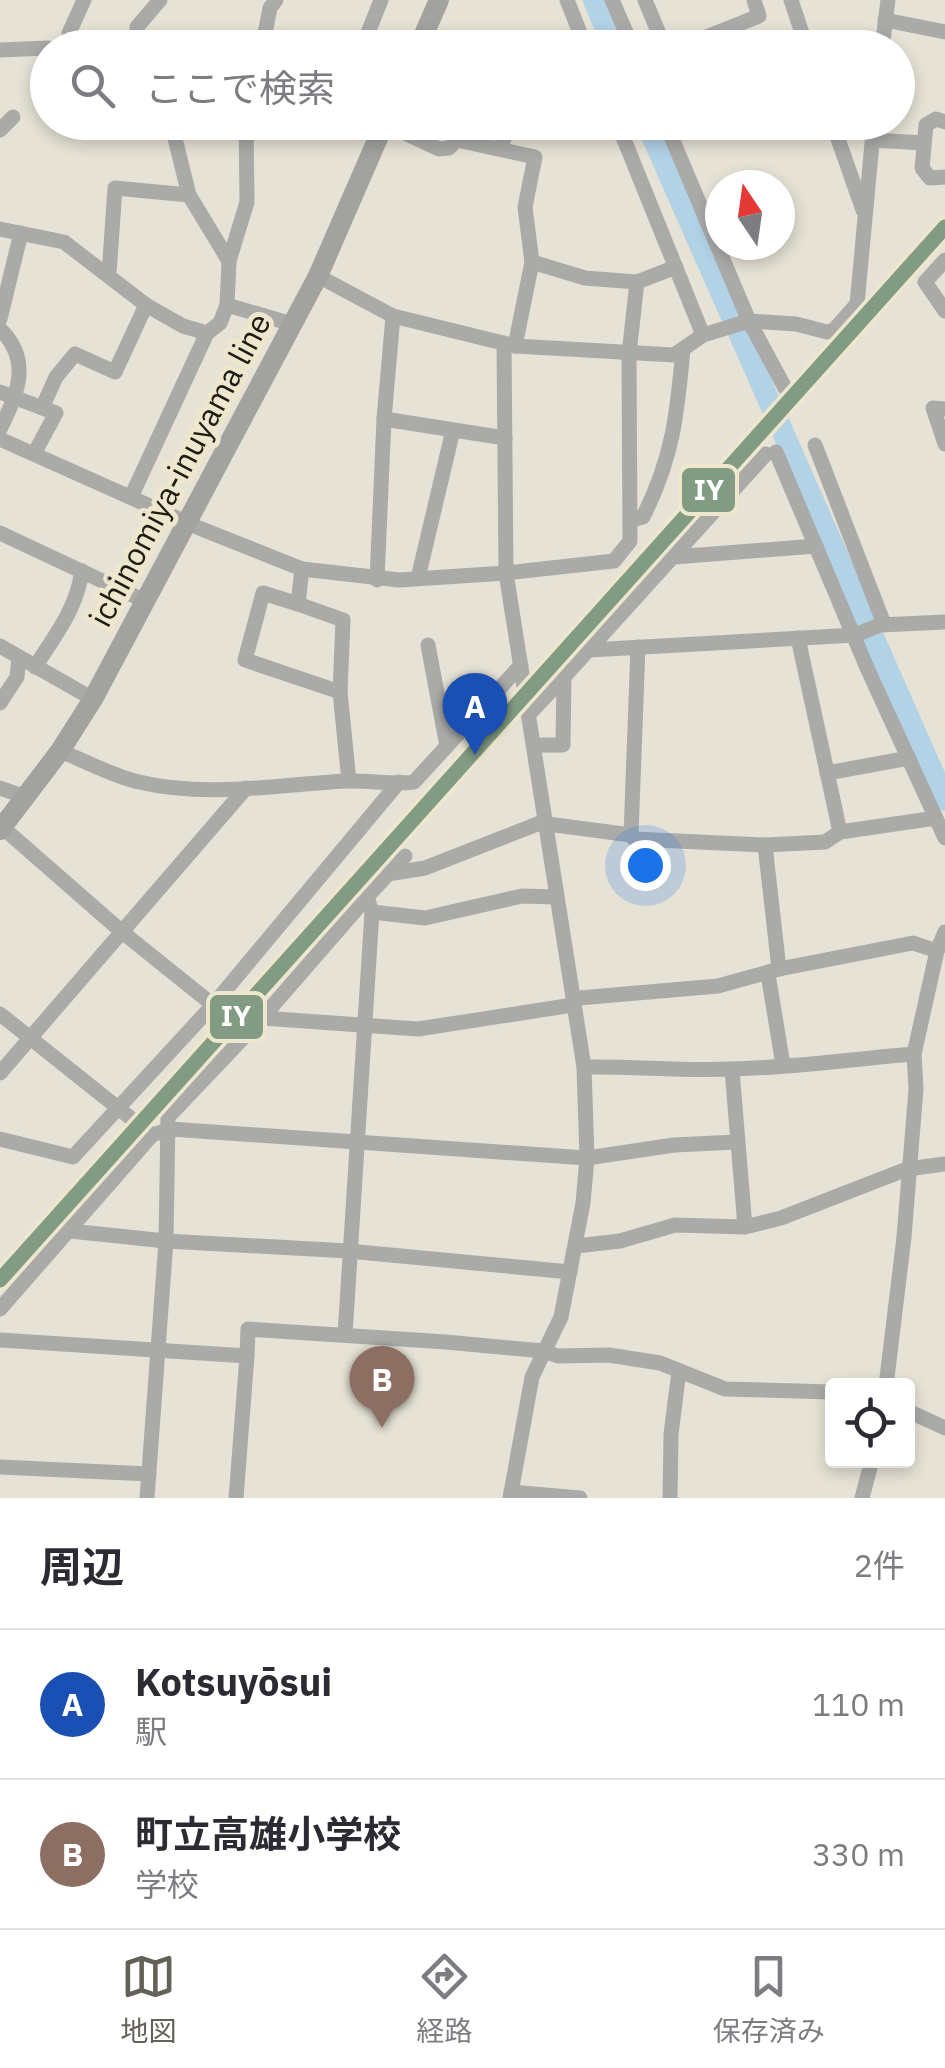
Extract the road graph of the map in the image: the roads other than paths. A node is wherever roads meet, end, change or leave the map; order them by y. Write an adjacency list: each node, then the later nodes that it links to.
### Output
1 (84, 0): 13 (street)
2 (160, 0): 14 (street)
3 (276, 0): 15 (street)
4 (381, 0): 16 (street)
5 (439, 0): 17 (main road)
6 (566, 0): 18 (street)
7 (612, 0): 19 (street)
8 (645, 0): 20 (street)
9 (754, 0): 21 (street)
10 (791, 0): 22 (street)
11 (888, 0): 12 (street)
12 (885, 20): 23 (street); 24 (street)
13 (70, 30)
14 (137, 30)
15 (266, 30)
16 (369, 30)
17 (426, 30)
18 (578, 30)
19 (625, 30)
20 (657, 30)
21 (725, 30)
22 (801, 30)
23 (884, 30)
24 (945, 32)
25 (30, 49): 26 (street)
26 (0, 50)
27 (14, 117): 29 (street)
28 (945, 122): 41 (street)
29 (0, 130)
30 (176, 140): 44 (street)
31 (246, 140): 49 (street)
32 (378, 140): 53 (main road, ichinomiya-inuyama line)
33 (420, 140): 35 (street)
34 (457, 140): 42 (street)
35 (457, 140)
36 (503, 140): 42 (street)
37 (624, 140): 51 (street)
38 (673, 140): 60 (street)
39 (839, 140): 45 (street)
40 (872, 140): 41 (street); 45 (street)
41 (924, 143): 43 (street)
42 (501, 148): 50 (street)
43 (945, 177)
44 (189, 194): 49 (street); 52 (street)
45 (865, 213): 60 (street)
46 (0, 229): 47 (street)
47 (21, 233): 52 (street); 59 (street)
48 (945, 260): 57 (street)
49 (229, 261): 56 (street)
50 (532, 262): 54 (street); 65 (street)
51 (676, 267): 54 (street); 64 (street)
52 (108, 274): 55 (street)
53 (318, 276): 58 (street); 61 (main road, ichinomiya-inuyama line)
54 (638, 282): 67 (street)
55 (146, 305): 63 (street); 70 (street)
56 (228, 305): 61 (street); 63 (street)
57 (945, 310)
58 (393, 316): 65 (street); 72 (street)
59 (0, 318)
60 (749, 321): 64 (street); 68 (street)
61 (292, 324): 82 (main road, ichinomiya-inuyama line)
62 (0, 329): 69 (street)
63 (208, 333): 80 (street)
64 (711, 334): 66 (street)
65 (510, 345): 67 (street); 76 (street)
66 (684, 350): 67 (street); 81 (street)
67 (629, 354): 81 (street)
68 (785, 388)
69 (8, 395): 70 (street); 73 (street)
70 (42, 408): 79 (street)
71 (945, 409): 77 (street)
72 (384, 419): 74 (street); 90 (street)
73 (0, 429)
74 (453, 430): 76 (street); 89 (street)
75 (0, 438): 79 (street)
76 (505, 438): 88 (street)
77 (945, 444)
78 (815, 445): 94 (street)
79 (35, 452): 80 (street)
80 (131, 497): 82 (street)
81 (632, 520): 88 (street)
82 (187, 521): 86 (street); 91 (main road, ichinomiya-inuyama line)
83 (0, 533): 87 (street)
84 (816, 546): 85 (street); 85 (street); 95 (street)
85 (674, 557): 100 (street)
86 (302, 569): 90 (street); 92 (street)
87 (82, 571): 91 (street); 103 (street)
88 (506, 573): 89 (street); 102 (street)
89 (418, 578): 90 (street)
90 (377, 580)
91 (145, 600): 106 (main road, ichinomiya-inuyama line)
92 (298, 604): 105 (street); 105 (street)
93 (945, 622): 94 (street)
94 (882, 624): 95 (street)
95 (856, 634): 96 (street); 112 (street)
96 (798, 638): 99 (street); 113 (street)
97 (428, 645): 110 (street)
98 (0, 646): 101 (street)
99 (638, 647): 100 (street); 123 (street)
100 (590, 650): 104 (street)
101 (19, 658): 103 (street); 107 (street)
102 (521, 665): 108 (street); 110 (street)
103 (35, 667): 106 (street)
104 (564, 676): 108 (street); 109 (street)
105 (340, 692): 114 (street)
106 (93, 699): 111 (main road, ichinomiya-inuyama line)
107 (0, 703)
108 (529, 714): 109 (street)
109 (535, 744): 120 (street)
110 (447, 746): 115 (street)
111 (60, 751): 117 (street); 118 (main road, ichinomiya-inuyama line)
112 (909, 758): 113 (street); 119 (street)
113 (827, 773): 122 (street)
114 (349, 780): 115 (street); 117 (street)
115 (399, 782): 134 (street)
116 (0, 788): 118 (street)
117 (246, 788): 130 (street)
118 (26, 797): 121 (main road, ichinomiya-inuyama line)
119 (936, 818): 122 (street); 124 (street)
120 (545, 824): 123 (street); 127 (street); 128 (street)
121 (1, 829): 130 (street)
122 (840, 832): 125 (street)
123 (632, 835): 125 (street)
124 (945, 838)
125 (765, 845): 133 (street)
126 (405, 856): 127 (street)
127 (388, 874): 129 (street)
128 (555, 897): 129 (street); 135 (street)
129 (370, 904): 137 (street); 138 (street)
130 (121, 931): 134 (street); 139 (street)
131 (945, 932): 132 (street)
132 (937, 951): 133 (street); 140 (street)
133 (774, 972): 135 (street); 141 (street)
134 (213, 1005): 145 (street)
135 (573, 1005): 138 (street); 142 (street)
136 (0, 1014): 139 (street)
137 (262, 1018): 138 (street); 146 (street)
138 (364, 1026): 149 (street)
139 (28, 1040): 144 (street); 145 (street)
140 (914, 1054): 141 (street); 153 (street)
141 (783, 1066): 143 (street)
142 (584, 1067): 143 (street); 151 (street)
143 (732, 1070): 150 (street)
144 (0, 1073)
145 (119, 1108): 147 (street); 148 (street)
146 (170, 1130): 147 (street); 149 (street); 156 (street)
147 (152, 1135): 155 (street)
148 (0, 1139)
149 (356, 1142): 151 (street); 158 (street)
150 (737, 1142): 151 (street); 154 (street)
151 (587, 1158): 157 (street)
152 (945, 1164): 153 (street)
153 (907, 1168): 154 (street); 167 (street)
154 (745, 1226): 157 (street)
155 (70, 1231): 156 (street); 160 (street)
156 (166, 1242): 158 (street); 164 (street)
157 (576, 1246): 159 (street)
158 (348, 1251): 159 (street); 161 (street)
159 (570, 1272): 163 (street)
160 (0, 1309)
161 (345, 1335): 163 (street); 165 (street)
162 (0, 1340): 164 (street)
163 (542, 1351): 166 (street); 174 (street)
164 (157, 1352): 165 (street); 173 (street)
165 (247, 1356): 176 (street)
166 (679, 1370): 168 (street); 178 (street)
167 (887, 1378)
168 (825, 1392)
169 (915, 1415): 170 (street)
170 (945, 1428)
171 (0, 1467): 173 (street)
172 (870, 1468): 179 (street)
173 (148, 1474): 175 (street)
174 (511, 1495): 177 (street)
175 (147, 1498)
176 (236, 1498)
177 (580, 1498)
178 (670, 1498)
179 (862, 1498)

